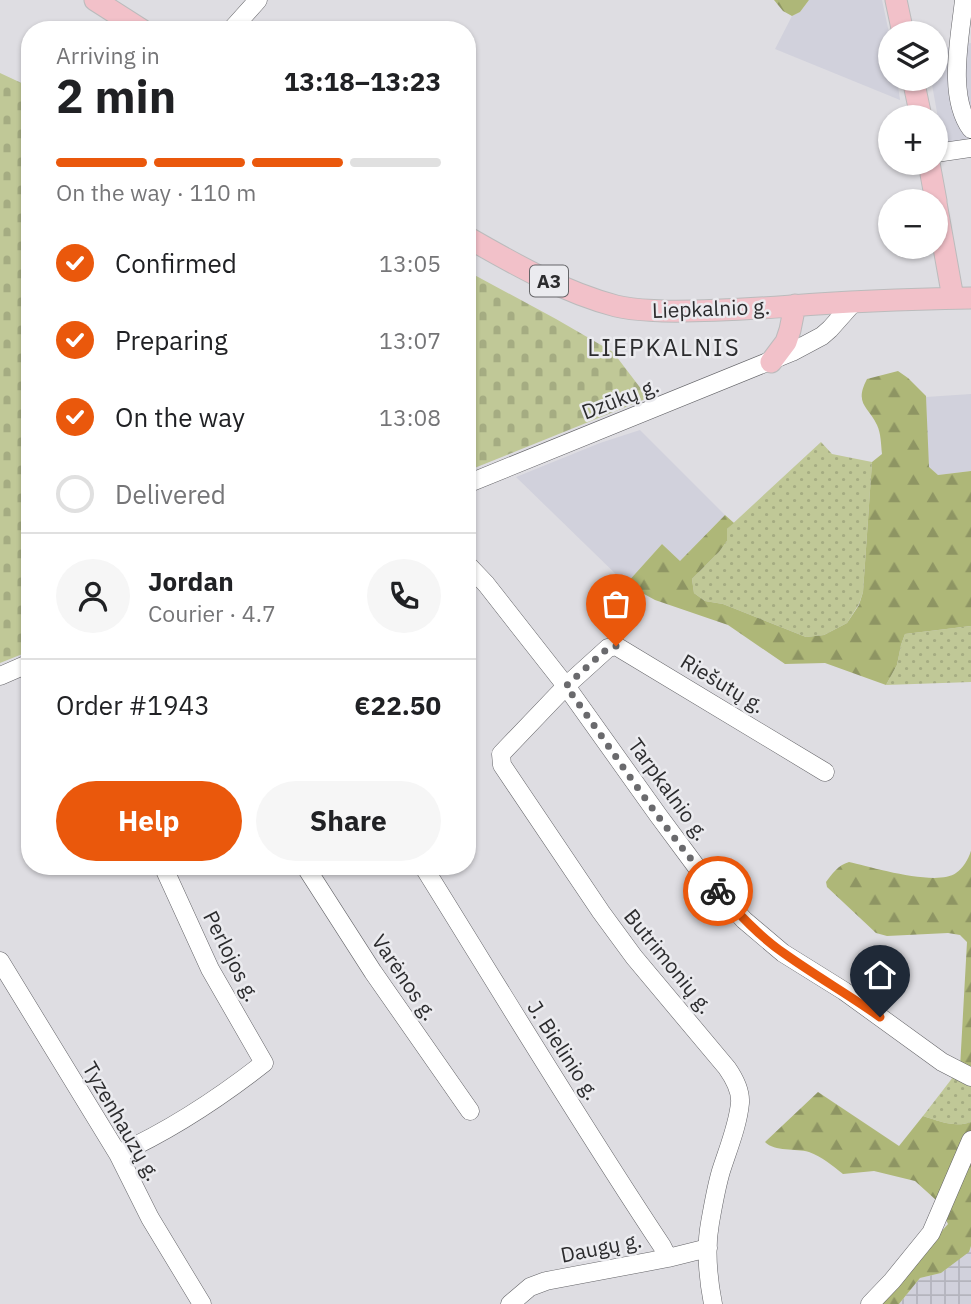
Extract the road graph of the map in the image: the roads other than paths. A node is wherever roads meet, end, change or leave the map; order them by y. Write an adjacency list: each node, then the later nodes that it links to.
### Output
1 (95, 0): 5 (main road)
2 (258, 0): 6 (street)
3 (896, 0): 7 (main road)
4 (964, 0): 8 (street)
5 (128, 21)
6 (239, 21)
7 (900, 21)
8 (971, 129)
9 (971, 148): 10 (street)
10 (948, 151)
11 (476, 242): 15 (main road, Liepkalnio g. / A3)
12 (948, 246): 13 (main road)
13 (962, 298): 14 (main road, Liepkalnio g. / A3)
14 (853, 302): 15 (main road, Liepkalnio g. / A3); 16 (street, Dzūkų g.)
15 (795, 305): 16 (main road)
16 (771, 362): 17 (street, Dzūkų g.)
17 (476, 480)
18 (476, 573): 21 (street, Tarpkalnio g.)
19 (21, 670): 20 (street)
20 (0, 676)
21 (566, 686): 22 (street, Riešutų g.); 27 (street, Tarpkalnio g.); 31 (street, Butrimonių g.)
22 (825, 772)
23 (167, 875): 30 (street, Perlojos g.)
24 (311, 875): 28 (street, Varėnos g.)
25 (429, 875): 32 (street, J. Bielinio g.)
26 (0, 961): 30 (street, Tyzenhauzų g.)
27 (971, 1077)
28 (470, 1111)
29 (971, 1140): 36 (street)
30 (118, 1154): 33 (street, Tyzenhauzų g.)
31 (708, 1248): 32 (street, Daugų g.); 35 (street, Butrimonių g.)
32 (668, 1258): 34 (street, Daugų g.)
33 (202, 1304)
34 (510, 1304)
35 (713, 1304)
36 (870, 1304)

